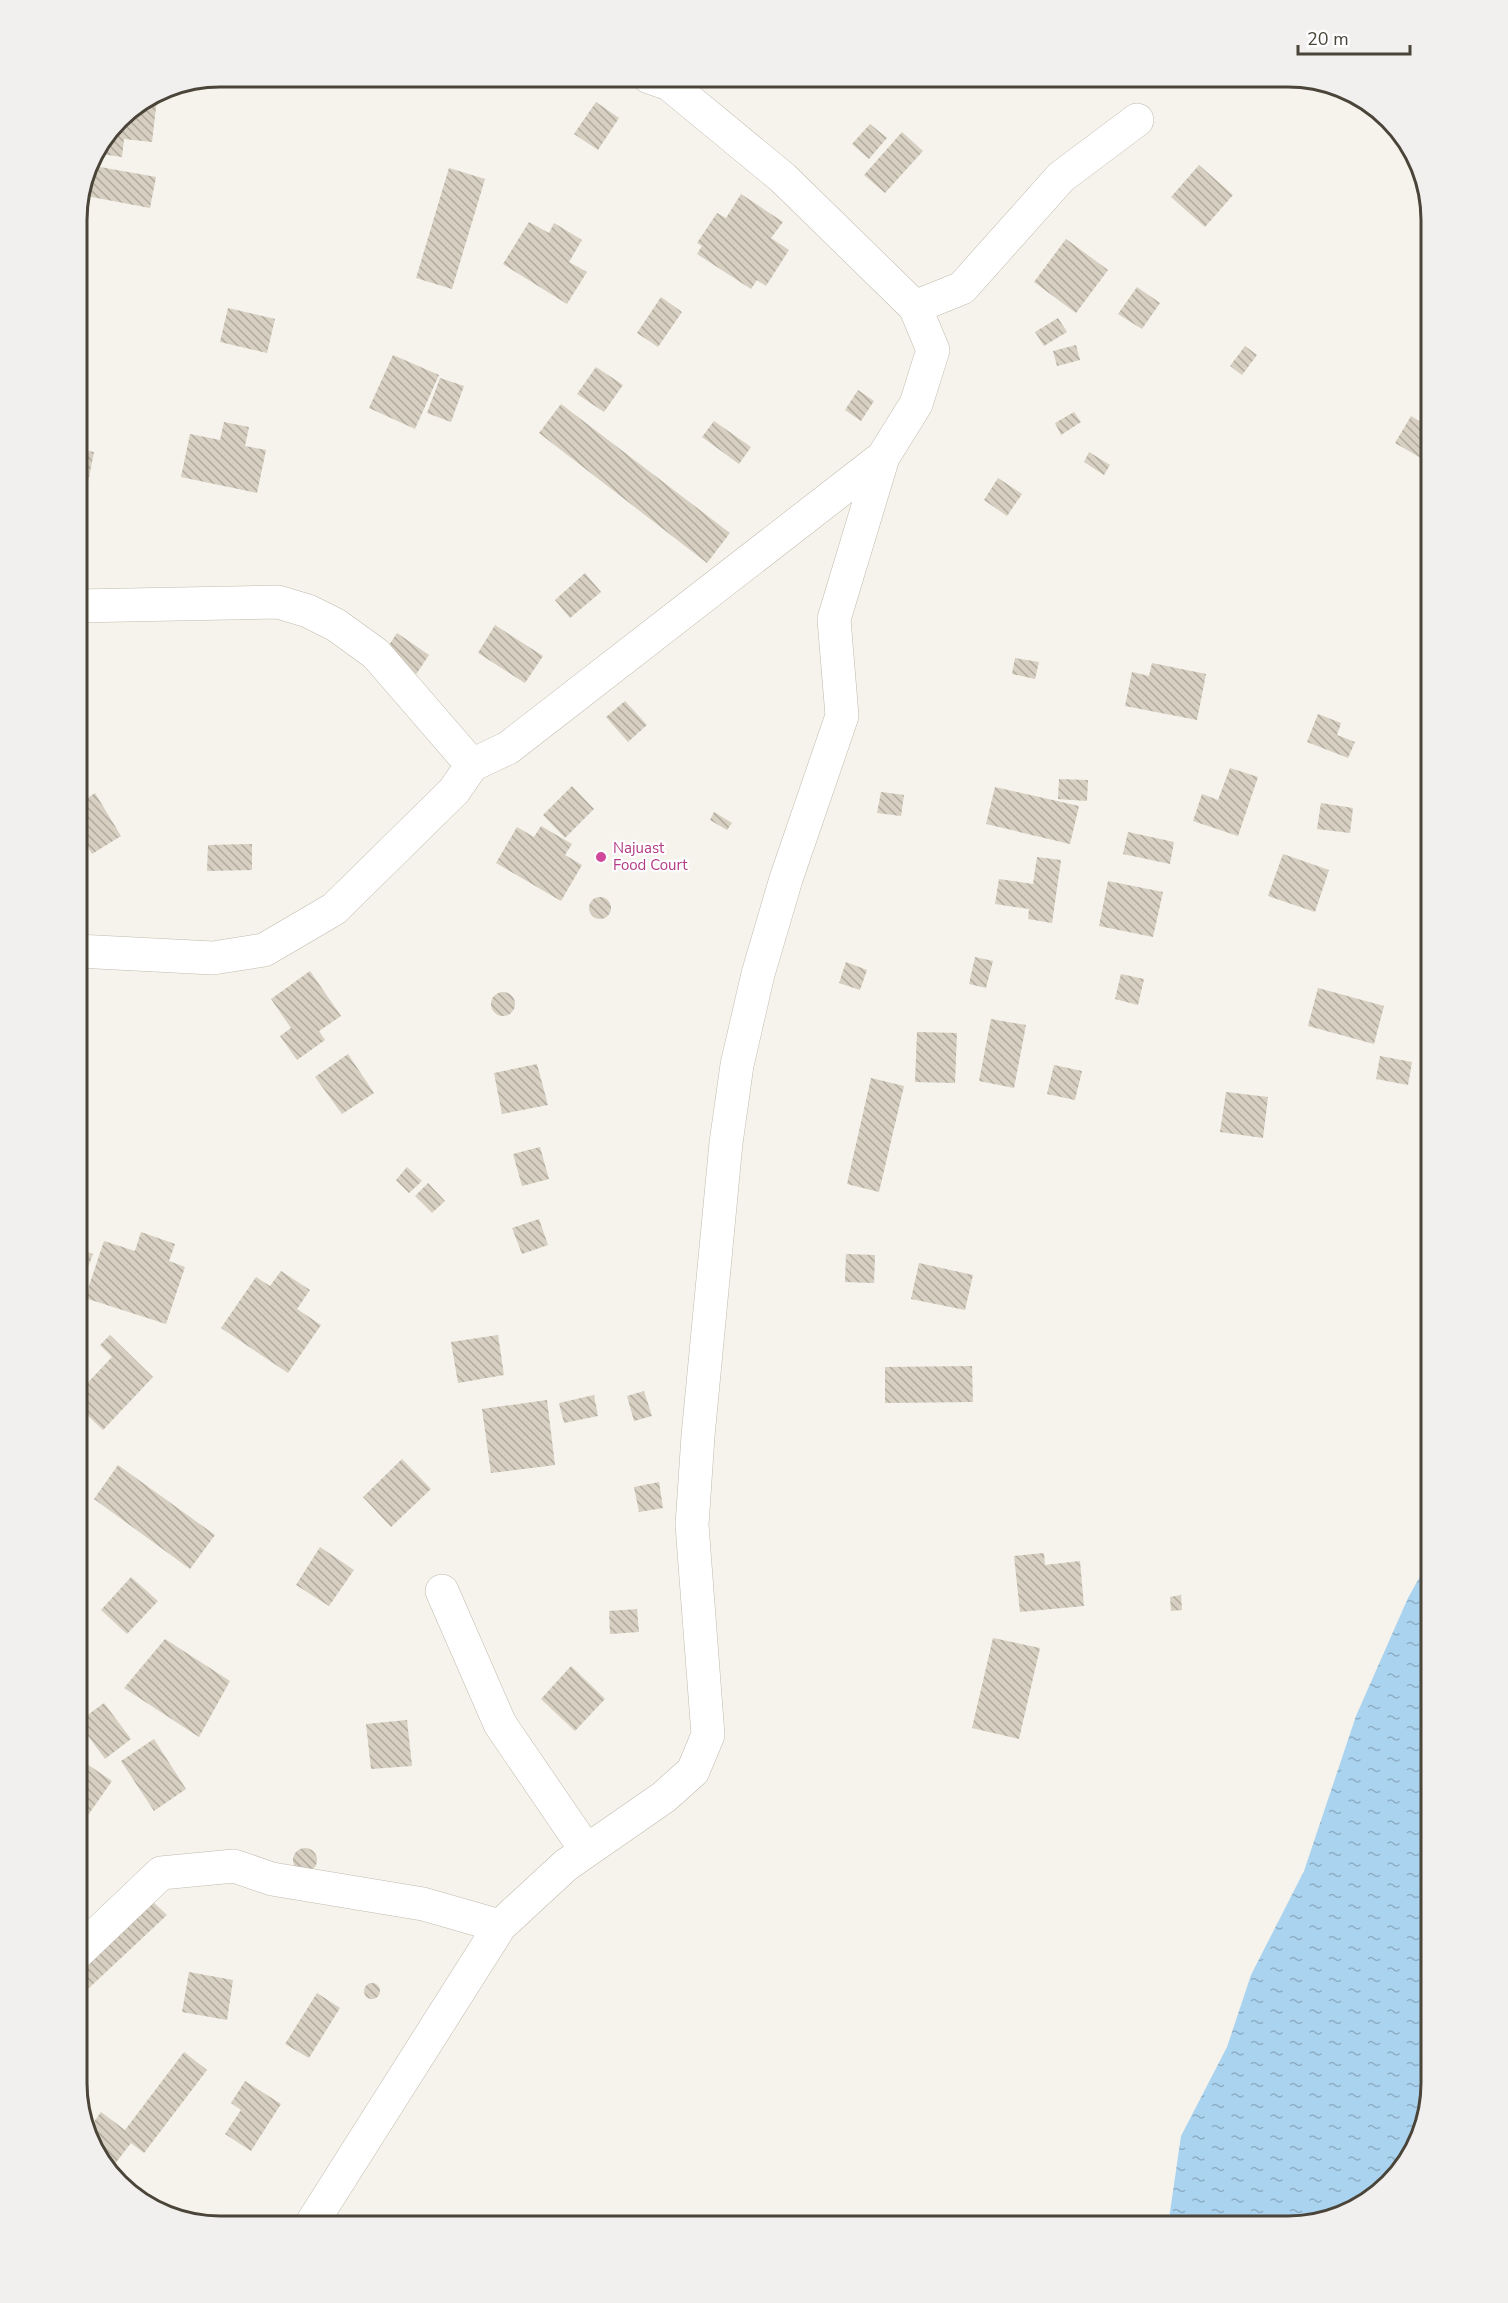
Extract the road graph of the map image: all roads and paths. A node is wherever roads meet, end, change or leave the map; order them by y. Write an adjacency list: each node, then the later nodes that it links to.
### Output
1 (673, 87): 3 (street)
2 (1137, 120): 3 (street)
3 (915, 308): 4 (street)
4 (883, 457): 6 (street); 9 (street)
5 (87, 606): 6 (street)
6 (471, 765): 7 (street)
7 (87, 952)
8 (442, 1592): 9 (street)
9 (586, 1850): 10 (street)
10 (501, 1926): 11 (street); 12 (street)
11 (87, 1943)
12 (316, 2216)

